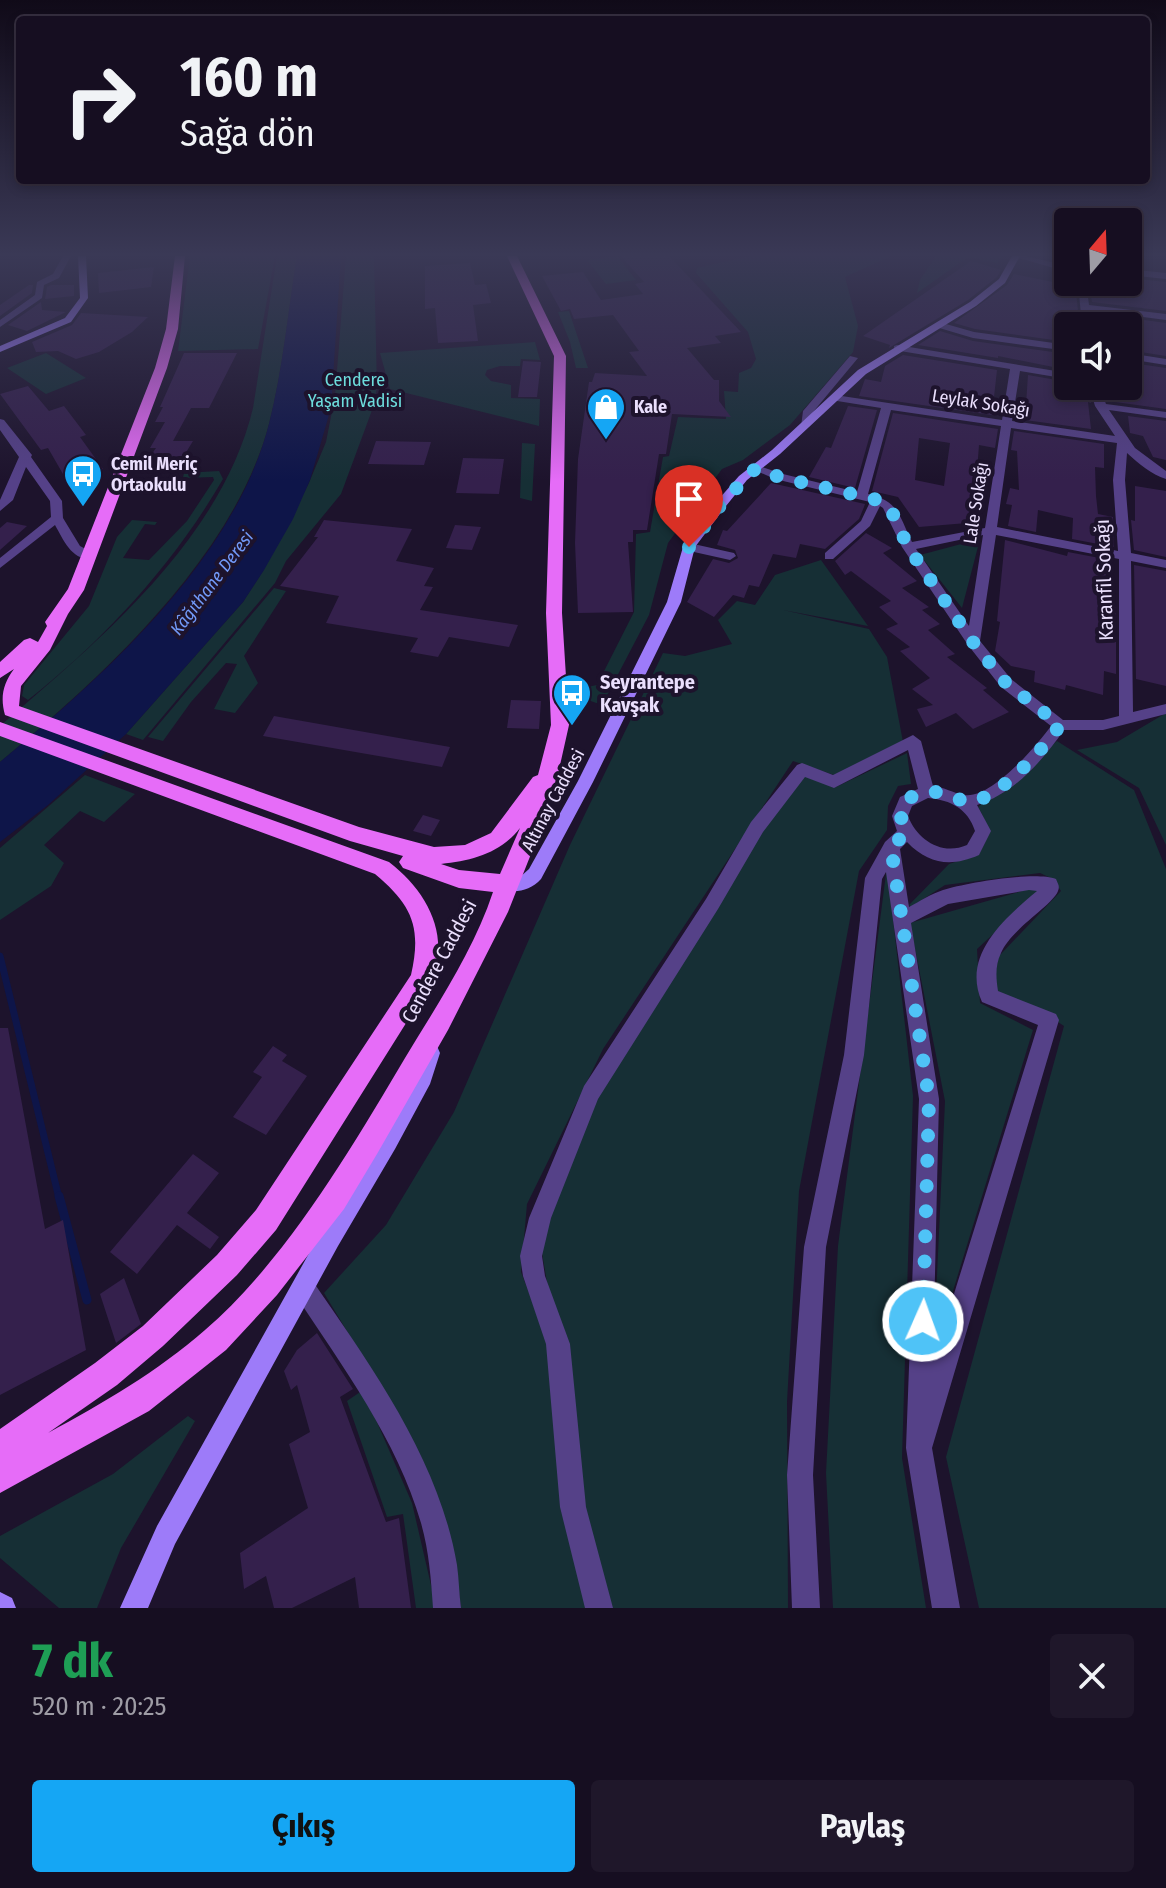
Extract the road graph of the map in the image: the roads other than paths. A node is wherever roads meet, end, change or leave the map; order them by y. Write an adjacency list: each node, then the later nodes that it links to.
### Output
1 (42, 331): 8 (street)
2 (171, 331): 33 (main road)
3 (548, 331): 46 (main road, Cendere Caddesi)
4 (928, 331): 7 (street, Altınay Caddesi)
5 (960, 331): 6 (street)
6 (1054, 346)
7 (897, 348): 12 (street); 14 (street, Altınay Caddesi)
8 (0, 349)
9 (853, 358): 20 (street)
10 (1142, 358): 11 (street)
11 (1166, 362)
12 (1015, 369): 13 (street); 21 (street, Lale Sokağı)
13 (1054, 374)
14 (835, 398): 16 (street, Leylak Sokağı); 20 (street, Altınay Caddesi)
15 (1098, 400): 17 (street)
16 (887, 406): 21 (street, Leylak Sokağı); 26 (street)
17 (1100, 406): 18 (street); 22 (street)
18 (1166, 415)
19 (0, 422): 23 (street)
20 (805, 425): 24 (street, Altınay Caddesi)
21 (1006, 425): 22 (street, Leylak Sokağı); 30 (street, Lale Sokağı)
22 (1123, 441): 25 (street); 36 (street, Karanfil Sokağı)
23 (26, 455): 28 (street); 29 (street)
24 (756, 468): 26 (street); 31 (street, Altınay Caddesi)
25 (1166, 476)
26 (862, 495): 27 (street)
27 (877, 500): 32 (street); 35 (street)
28 (0, 507)
29 (57, 518): 33 (street); 37 (street)
30 (991, 530): 32 (street); 36 (street); 40 (street, Lale Sokağı)
31 (689, 547): 34 (street); 51 (street, Altınay Caddesi)
32 (908, 547): 40 (street)
33 (89, 556): 39 (main road)
34 (730, 556)
35 (829, 556)
36 (1125, 556): 38 (street); 43 (street, Karanfil Sokağı)
37 (0, 564)
38 (1166, 564)
39 (60, 615): 41 (main road); 50 (main road)
40 (973, 642): 44 (street)
41 (0, 672)
42 (1166, 709): 43 (street)
43 (1126, 718): 44 (street)
44 (1060, 725): 48 (street)
45 (2, 729): 50 (main road)
46 (554, 760): 50 (main road); 51 (main road, Cendere Caddesi)
47 (927, 792): 48 (street); 49 (street); 60 (street)
48 (965, 802): 49 (street)
49 (898, 840): 52 (street); 61 (street)
50 (357, 847): 51 (main road); 55 (main road)
51 (506, 884): 53 (main road, Cendere Caddesi)
52 (902, 919): 56 (street); 56 (street)
53 (440, 1022): 54 (street); 57 (main road, Cendere Caddesi)
54 (304, 1288): 58 (street); 59 (street)
55 (0, 1448)
56 (919, 1448): 62 (street)
57 (0, 1477)
58 (134, 1608)
59 (447, 1608)
60 (599, 1608)
61 (806, 1608)
62 (946, 1608)

